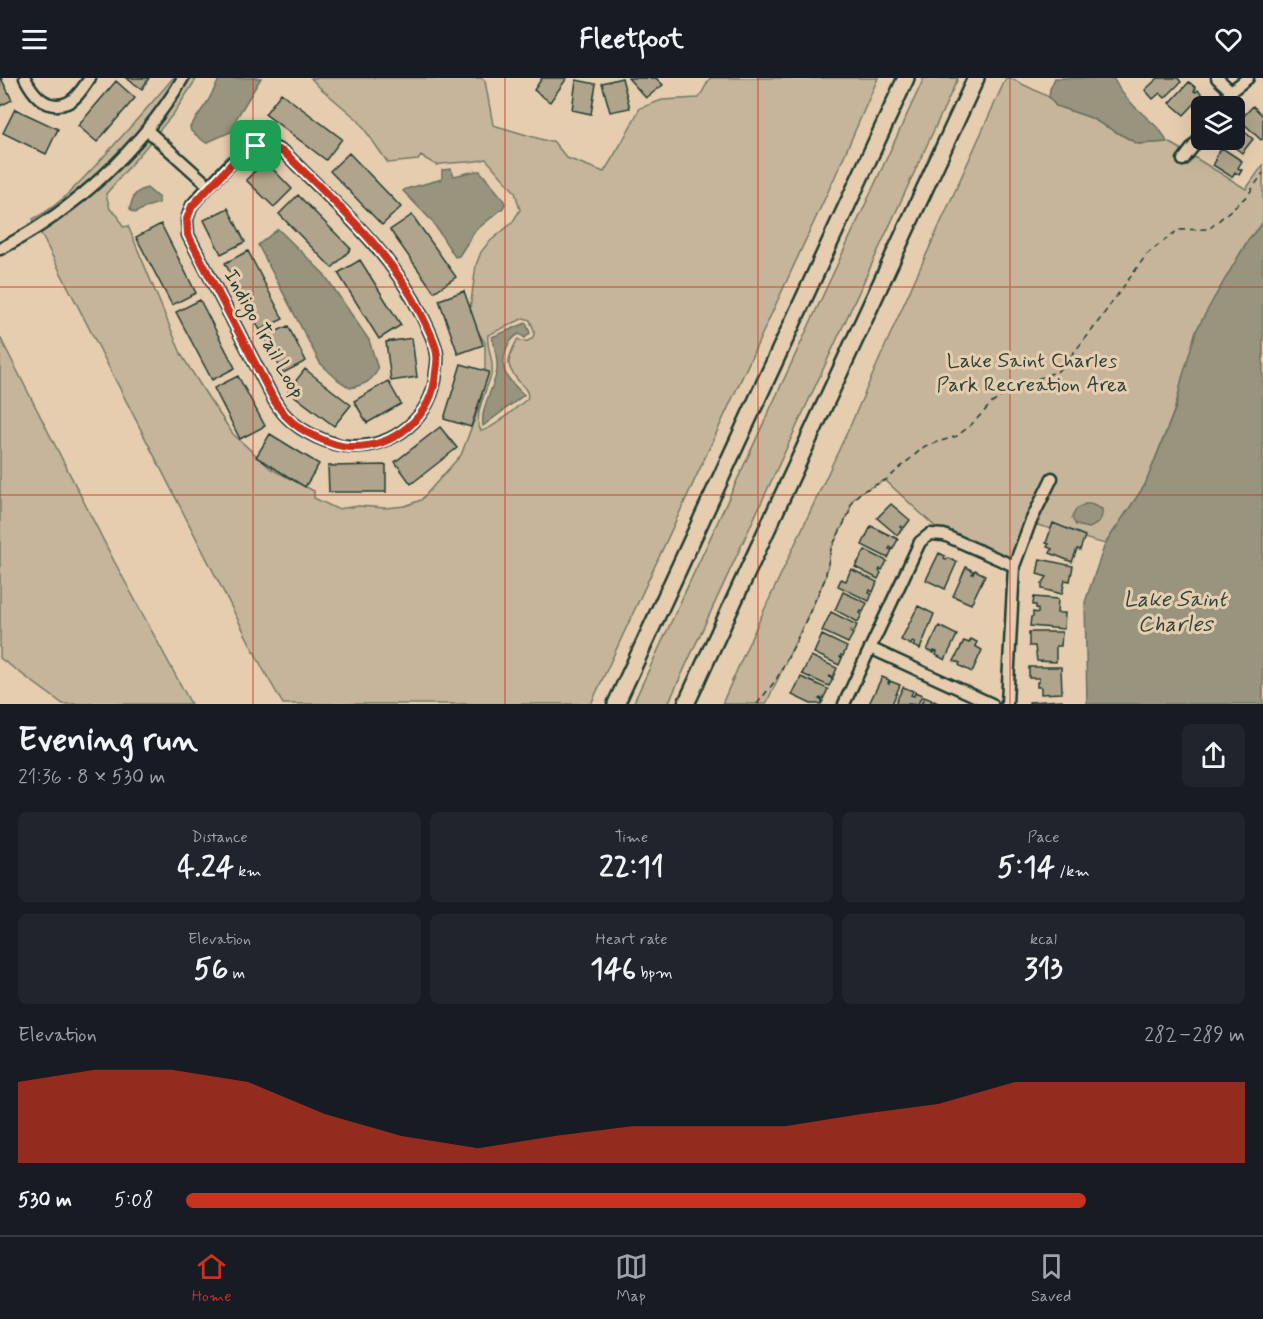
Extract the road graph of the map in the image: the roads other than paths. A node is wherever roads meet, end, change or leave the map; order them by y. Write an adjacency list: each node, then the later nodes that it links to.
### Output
1 (25, 78): 2 (street)
2 (90, 78)
3 (183, 78): 10 (street)
4 (906, 78): 18 (highway)
5 (976, 78): 19 (highway)
6 (1217, 78): 8 (street)
7 (1248, 78): 8 (street)
8 (1231, 91): 9 (street)
9 (1227, 96)
10 (147, 130): 13 (street); 14 (street)
11 (1191, 149): 12 (street)
12 (1183, 160)
13 (209, 186): 13 (street, Indigo Trail Loop)
14 (0, 249)
15 (1052, 478): 16 (street)
16 (1014, 566): 17 (street); 22 (street)
17 (870, 648): 20 (street); 21 (street)
18 (616, 704)
19 (686, 704)
20 (844, 704)
21 (992, 704)
22 (1007, 704)

